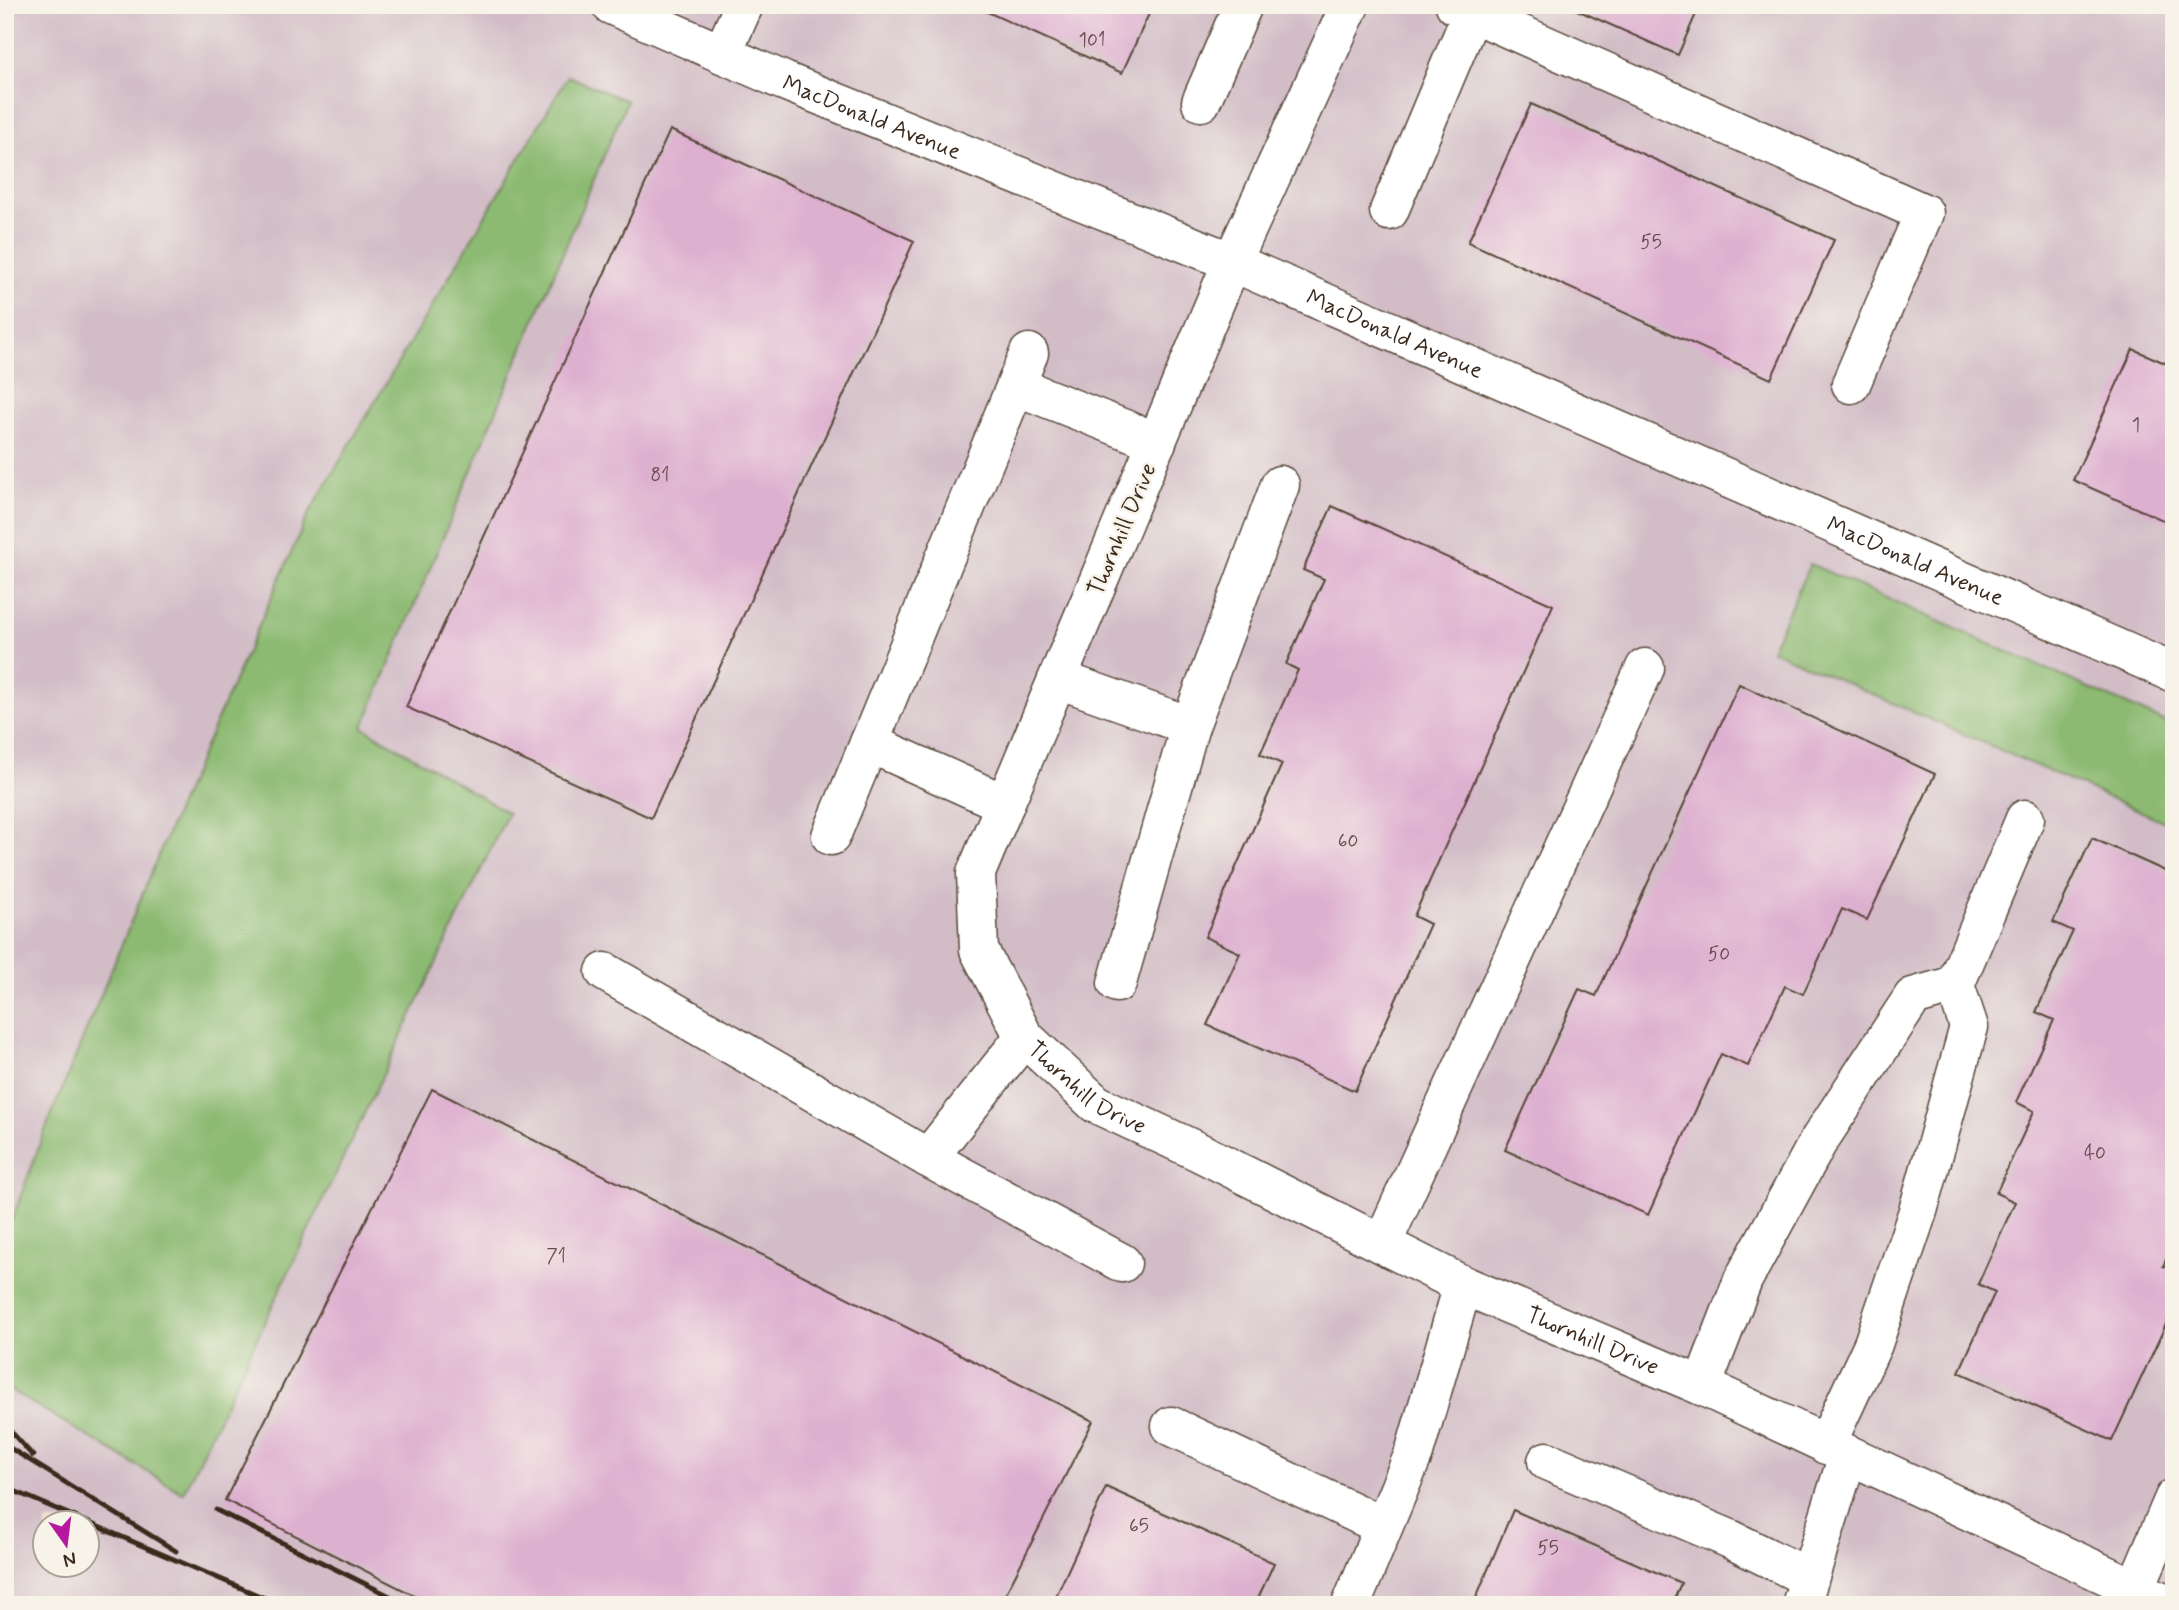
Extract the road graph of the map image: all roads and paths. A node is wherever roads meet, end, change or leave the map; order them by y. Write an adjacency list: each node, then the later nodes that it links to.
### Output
1 (611, 5): 6 (street, MacDonald Avenue)
2 (744, 5): 6 (street)
3 (1243, 5): 7 (street)
4 (1350, 5): 9 (street, Thornhill Drive)
5 (1464, 9): 8 (street); 10 (street)
6 (722, 54): 9 (street, MacDonald Avenue)
7 (1201, 102)
8 (1389, 211)
9 (1232, 262): 11 (street, Thornhill Drive); 14 (street, MacDonald Avenue)
10 (1851, 384)
11 (1157, 442): 15 (street, Thornhill Drive); 17 (street)
12 (1280, 485): 16 (street)
13 (1645, 668): 26 (street)
14 (2174, 673)
15 (1058, 679): 16 (street); 18 (street, Thornhill Drive)
16 (1191, 726): 22 (street)
17 (869, 743): 18 (street); 20 (street)
18 (1006, 804): 24 (street, Thornhill Drive)
19 (2025, 819): 23 (street)
20 (831, 835)
21 (605, 972): 25 (street)
22 (1117, 983)
23 (1955, 985): 29 (street); 31 (street)
24 (1024, 1037): 25 (street); 26 (street, Thornhill Drive)
25 (928, 1158): 27 (street)
26 (1382, 1244): 28 (street, Thornhill Drive)
27 (1122, 1263)
28 (1463, 1285): 29 (street, Thornhill Drive); 34 (street)
29 (1702, 1386): 31 (street, Thornhill Drive)
30 (1171, 1426): 34 (street)
31 (1837, 1450): 35 (street, Thornhill Drive); 36 (street)
32 (1547, 1461): 36 (street)
33 (2174, 1498): 35 (street)
34 (1384, 1526): 37 (street)
35 (2135, 1589): 38 (street, Thornhill Drive)
36 (1805, 1592)
37 (1351, 1605)
38 (2170, 1605)

